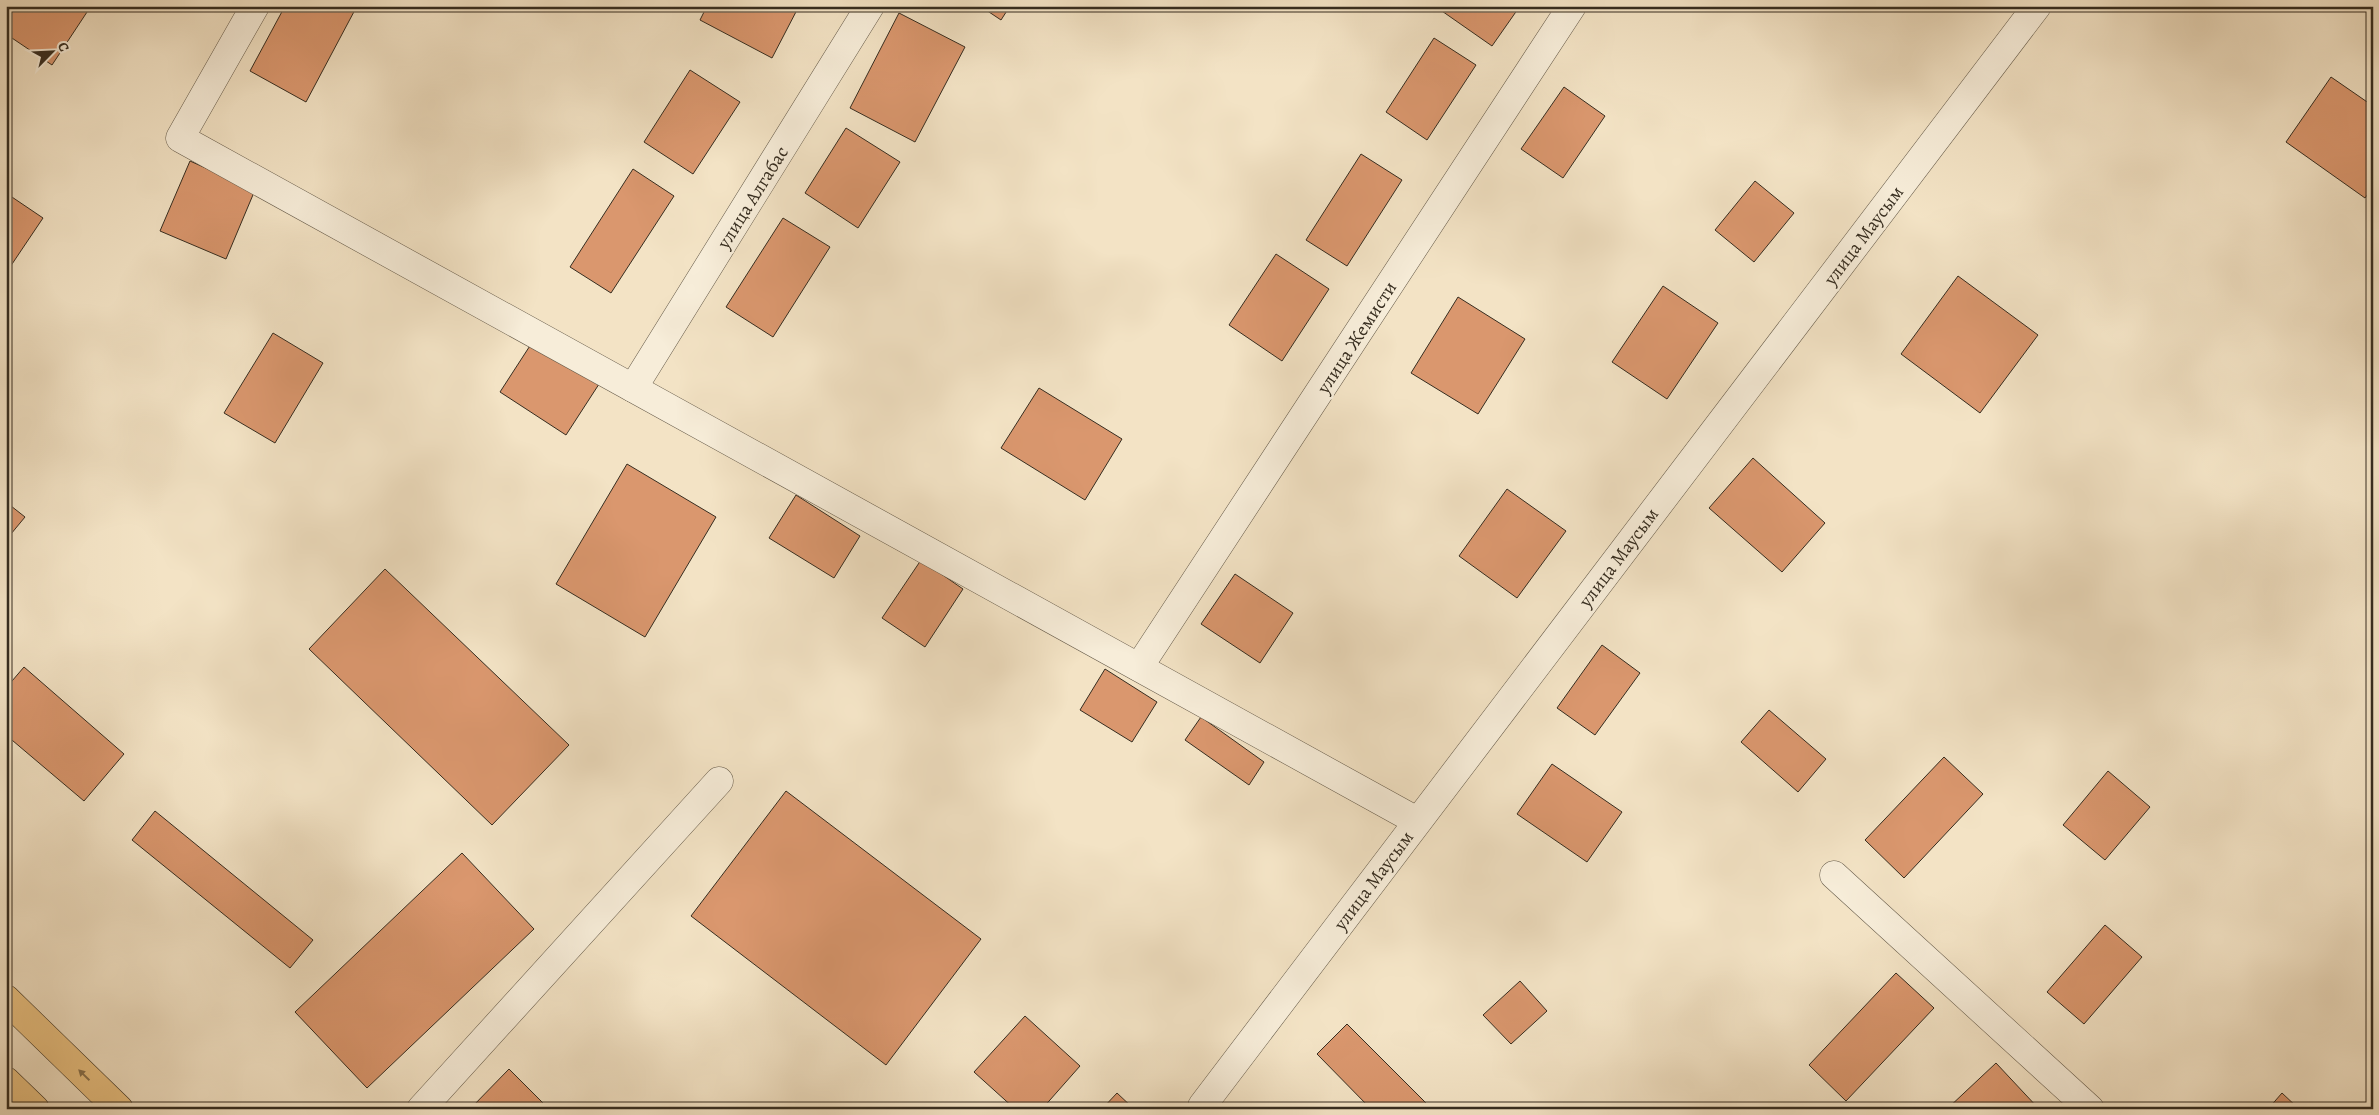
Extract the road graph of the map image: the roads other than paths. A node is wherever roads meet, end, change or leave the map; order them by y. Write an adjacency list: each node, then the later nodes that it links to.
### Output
1 (255, 6): 5 (street)
2 (870, 6): 5 (street, улица Алгабас)
3 (1572, 6): 6 (street, улица Жемисти)
4 (2037, 6): 8 (street, улица Маусым)
5 (633, 388): 6 (street)
6 (1139, 667): 8 (street)
7 (719, 781): 14 (street)
8 (1417, 821): 15 (street, улица Маусым)
9 (1834, 875): 16 (street)
10 (6, 999): 13 (main road, one-way to 10)
11 (6, 1081): 12 (main road)
12 (35, 1109)
13 (119, 1109)
14 (421, 1109)
15 (1205, 1109)
16 (2090, 1109)

